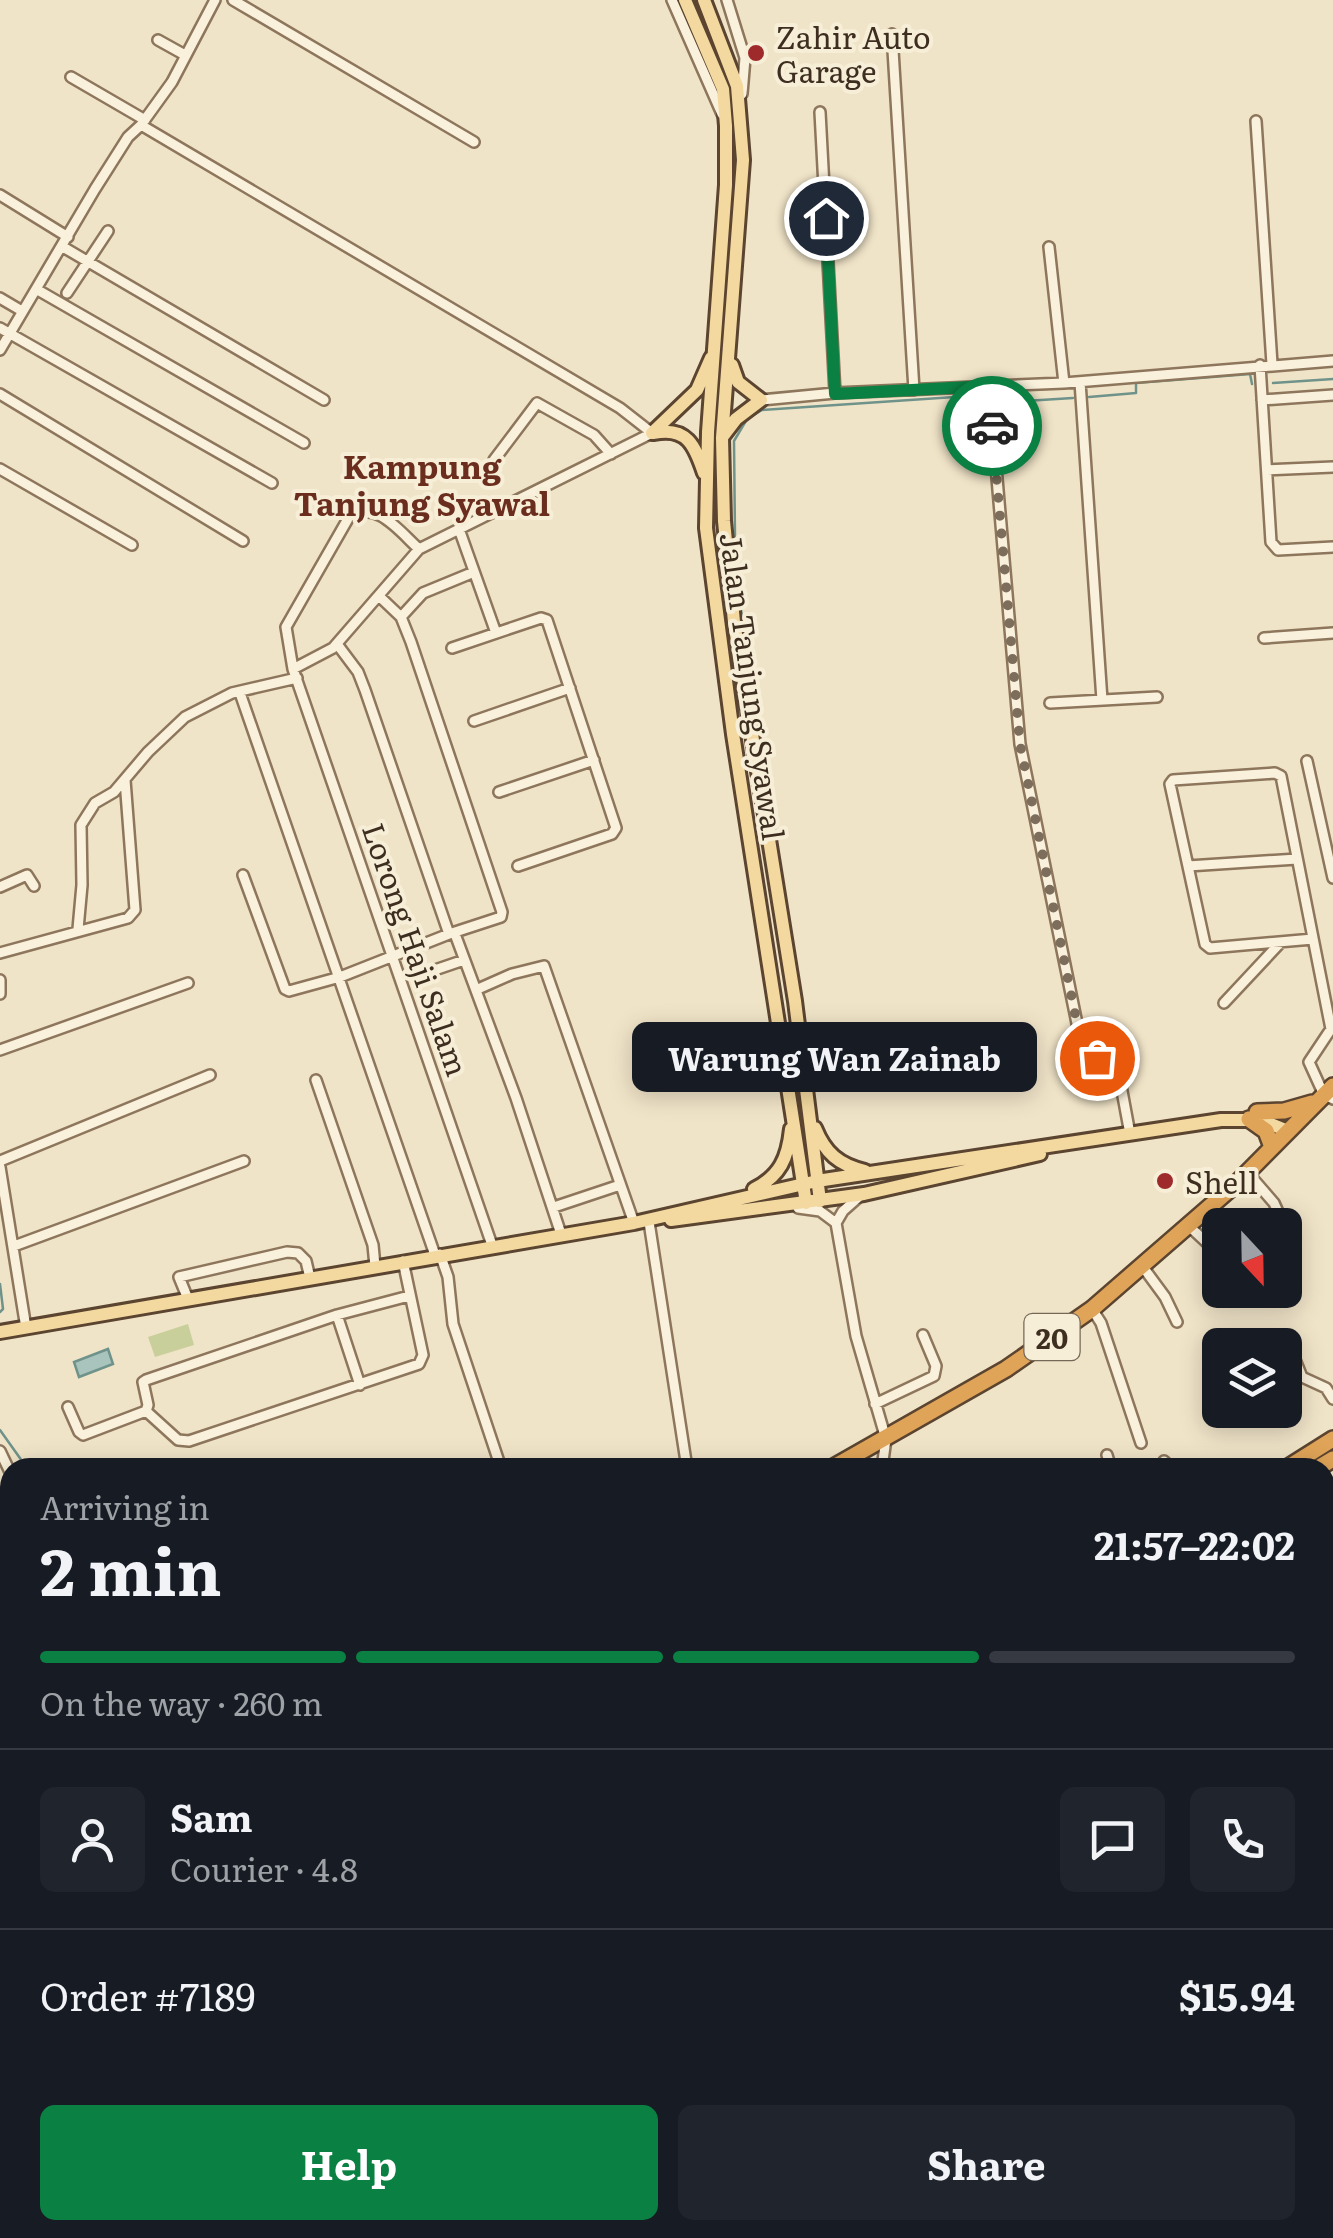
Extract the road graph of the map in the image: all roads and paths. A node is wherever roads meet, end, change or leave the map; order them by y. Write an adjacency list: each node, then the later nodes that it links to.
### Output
1 (216, 0): 9 (street)
2 (672, 0): 15 (street)
3 (685, 0): 15 (main road, Jalan Tanjung Syawal)
4 (704, 0): 12 (main road, Jalan Tanjung Syawal)
5 (727, 0): 12 (street)
6 (239, 1): 16 (street)
7 (892, 34): 36 (street)
8 (158, 40): 9 (street)
9 (185, 55): 14 (street)
10 (71, 78): 14 (street)
11 (820, 112): 38 (street)
12 (740, 118): 29 (main road, Jalan Tanjung Syawal)
13 (1256, 121): 31 (street)
14 (143, 122): 19 (street); 43 (street)
15 (726, 126): 28 (main road, Jalan Tanjung Syawal)
16 (474, 142)
17 (0, 195): 19 (street)
18 (108, 231): 21 (street)
19 (66, 242): 21 (street); 22 (street)
20 (1048, 248): 34 (street)
21 (88, 261): 23 (street); 40 (street)
22 (36, 289): 25 (street); 45 (street)
23 (67, 293)
24 (0, 298): 25 (street)
25 (22, 311): 26 (street)
26 (5, 330): 27 (street); 51 (street)
27 (0, 350)
28 (715, 350): 43 (main road); 52 (main road, Jalan Tanjung Syawal)
29 (730, 358): 41 (main road); 44 (main road, Jalan Tanjung Syawal)
30 (1333, 361): 31 (street)
31 (1272, 364): 32 (street)
32 (1260, 365): 33 (street); 42 (street)
33 (1080, 382): 34 (street); 70 (street)
34 (1064, 383): 35 (street)
35 (989, 386): 36 (street); 106 (street)
36 (914, 390): 38 (street)
37 (0, 394): 54 (street)
38 (835, 394): 41 (street)
39 (1333, 396): 42 (street)
40 (324, 400)
41 (761, 400): 44 (main road)
42 (1262, 400): 50 (street)
43 (652, 433): 46 (street); 52 (main road)
44 (722, 438): 102 (main road, Jalan Tanjung Syawal)
45 (304, 443)
46 (611, 454): 47 (street); 53 (street)
47 (494, 460)
48 (1333, 467): 50 (street)
49 (0, 469): 55 (street)
50 (1267, 470): 56 (street)
51 (272, 483)
52 (708, 485): 103 (main road, Jalan Tanjung Syawal)
53 (459, 529): 57 (street); 58 (street)
54 (243, 541)
55 (132, 545)
56 (1333, 547)
57 (419, 549): 59 (street); 66 (street, Lorong Haji Salam)
58 (474, 572): 60 (street); 61 (street)
59 (380, 597): 60 (street); 64 (street)
60 (401, 617): 85 (street)
61 (496, 633): 65 (street); 67 (street)
62 (1333, 633): 63 (street)
63 (1264, 638)
64 (337, 644): 66 (street); 85 (street)
65 (452, 648)
66 (295, 673): 68 (street); 89 (street, Lorong Haji Salam)
67 (570, 688): 72 (street); 73 (street)
68 (240, 693): 75 (street); 92 (street)
69 (1156, 697): 70 (street)
70 (1102, 700): 71 (street)
71 (1050, 703)
72 (474, 721)
73 (594, 760): 76 (street); 78 (street)
74 (1307, 761): 81 (street)
75 (125, 780): 84 (street); 84 (street)
76 (500, 792)
77 (1297, 858): 79 (street); 79 (street); 86 (street)
78 (518, 866)
79 (1188, 866): 87 (street)
80 (243, 874): 92 (street)
81 (1333, 878)
82 (0, 886): 83 (street)
83 (34, 886)
84 (78, 930): 88 (street)
85 (452, 934): 89 (street); 90 (street)
86 (1313, 939): 87 (street); 101 (street)
87 (1281, 942): 97 (street)
88 (0, 953)
89 (394, 957): 92 (street); 126 (street, Lorong Haji Salam)
90 (464, 960): 91 (street); 95 (street)
91 (426, 974)
92 (340, 977): 128 (street)
93 (0, 980): 96 (street)
94 (188, 983): 98 (street)
95 (478, 989): 113 (street); 118 (street)
96 (0, 994)
97 (1224, 1003)
98 (0, 1050)
99 (210, 1074): 109 (street)
100 (316, 1080): 130 (street)
101 (1326, 1095): 104 (highway); 105 (highway, 20)
102 (807, 1107): 110 (main road); 112 (main road, Jalan Tanjung Syawal)
103 (792, 1114): 112 (main road, Jalan Tanjung Syawal); 115 (main road)
104 (1253, 1116): 105 (main road); 106 (main road); 107 (highway)
105 (1290, 1129): 107 (highway, 20)
106 (1123, 1135): 110 (main road); 114 (main road)
107 (1272, 1148): 111 (highway, 20)
108 (244, 1161): 127 (street)
109 (0, 1164): 127 (street)
110 (877, 1173): 112 (main road)
111 (1248, 1173): 120 (street); 123 (highway, 20)
112 (810, 1182): 115 (main road); 116 (main road, Jalan Tanjung Syawal); 117 (main road, Jalan Tanjung Syawal)
113 (620, 1185): 118 (street); 121 (street)
114 (864, 1194): 116 (main road); 122 (street)
115 (728, 1199): 121 (main road)
116 (820, 1200): 117 (main road)
117 (806, 1203): 119 (main road)
118 (554, 1207): 124 (street)
119 (769, 1208): 121 (main road); 122 (street)
120 (1276, 1208)
121 (641, 1222): 124 (main road); 152 (street)
122 (836, 1223): 144 (street)
123 (1190, 1227): 125 (street); 131 (highway, 20)
124 (562, 1234): 126 (main road)
125 (1202, 1238)
126 (492, 1245): 128 (main road)
127 (14, 1246): 138 (street)
128 (437, 1255): 129 (main road); 151 (street)
129 (403, 1261): 130 (main road); 133 (street)
130 (376, 1266): 132 (main road)
131 (1143, 1267): 135 (highway, 20); 137 (street)
132 (310, 1278): 134 (main road); 134 (street)
133 (409, 1296): 136 (street); 142 (street)
134 (188, 1299): 138 (main road)
135 (1092, 1308): 147 (highway, 20); 149 (street)
136 (337, 1315): 142 (street); 146 (street)
137 (1177, 1322)
138 (26, 1328): 139 (main road)
139 (0, 1332)
140 (924, 1335): 144 (street)
141 (1302, 1377): 143 (street)
142 (360, 1385): 146 (street)
143 (1333, 1399)
144 (875, 1404): 147 (street)
145 (68, 1407): 146 (street)
146 (146, 1412)
147 (886, 1439): 153 (highway, 20); 154 (street)
148 (1333, 1439): 156 (highway)
149 (1141, 1443)
150 (1108, 1455): 155 (street)
151 (497, 1458)
152 (685, 1458)
153 (851, 1458)
154 (883, 1458)
155 (1109, 1458)
156 (1302, 1458)

